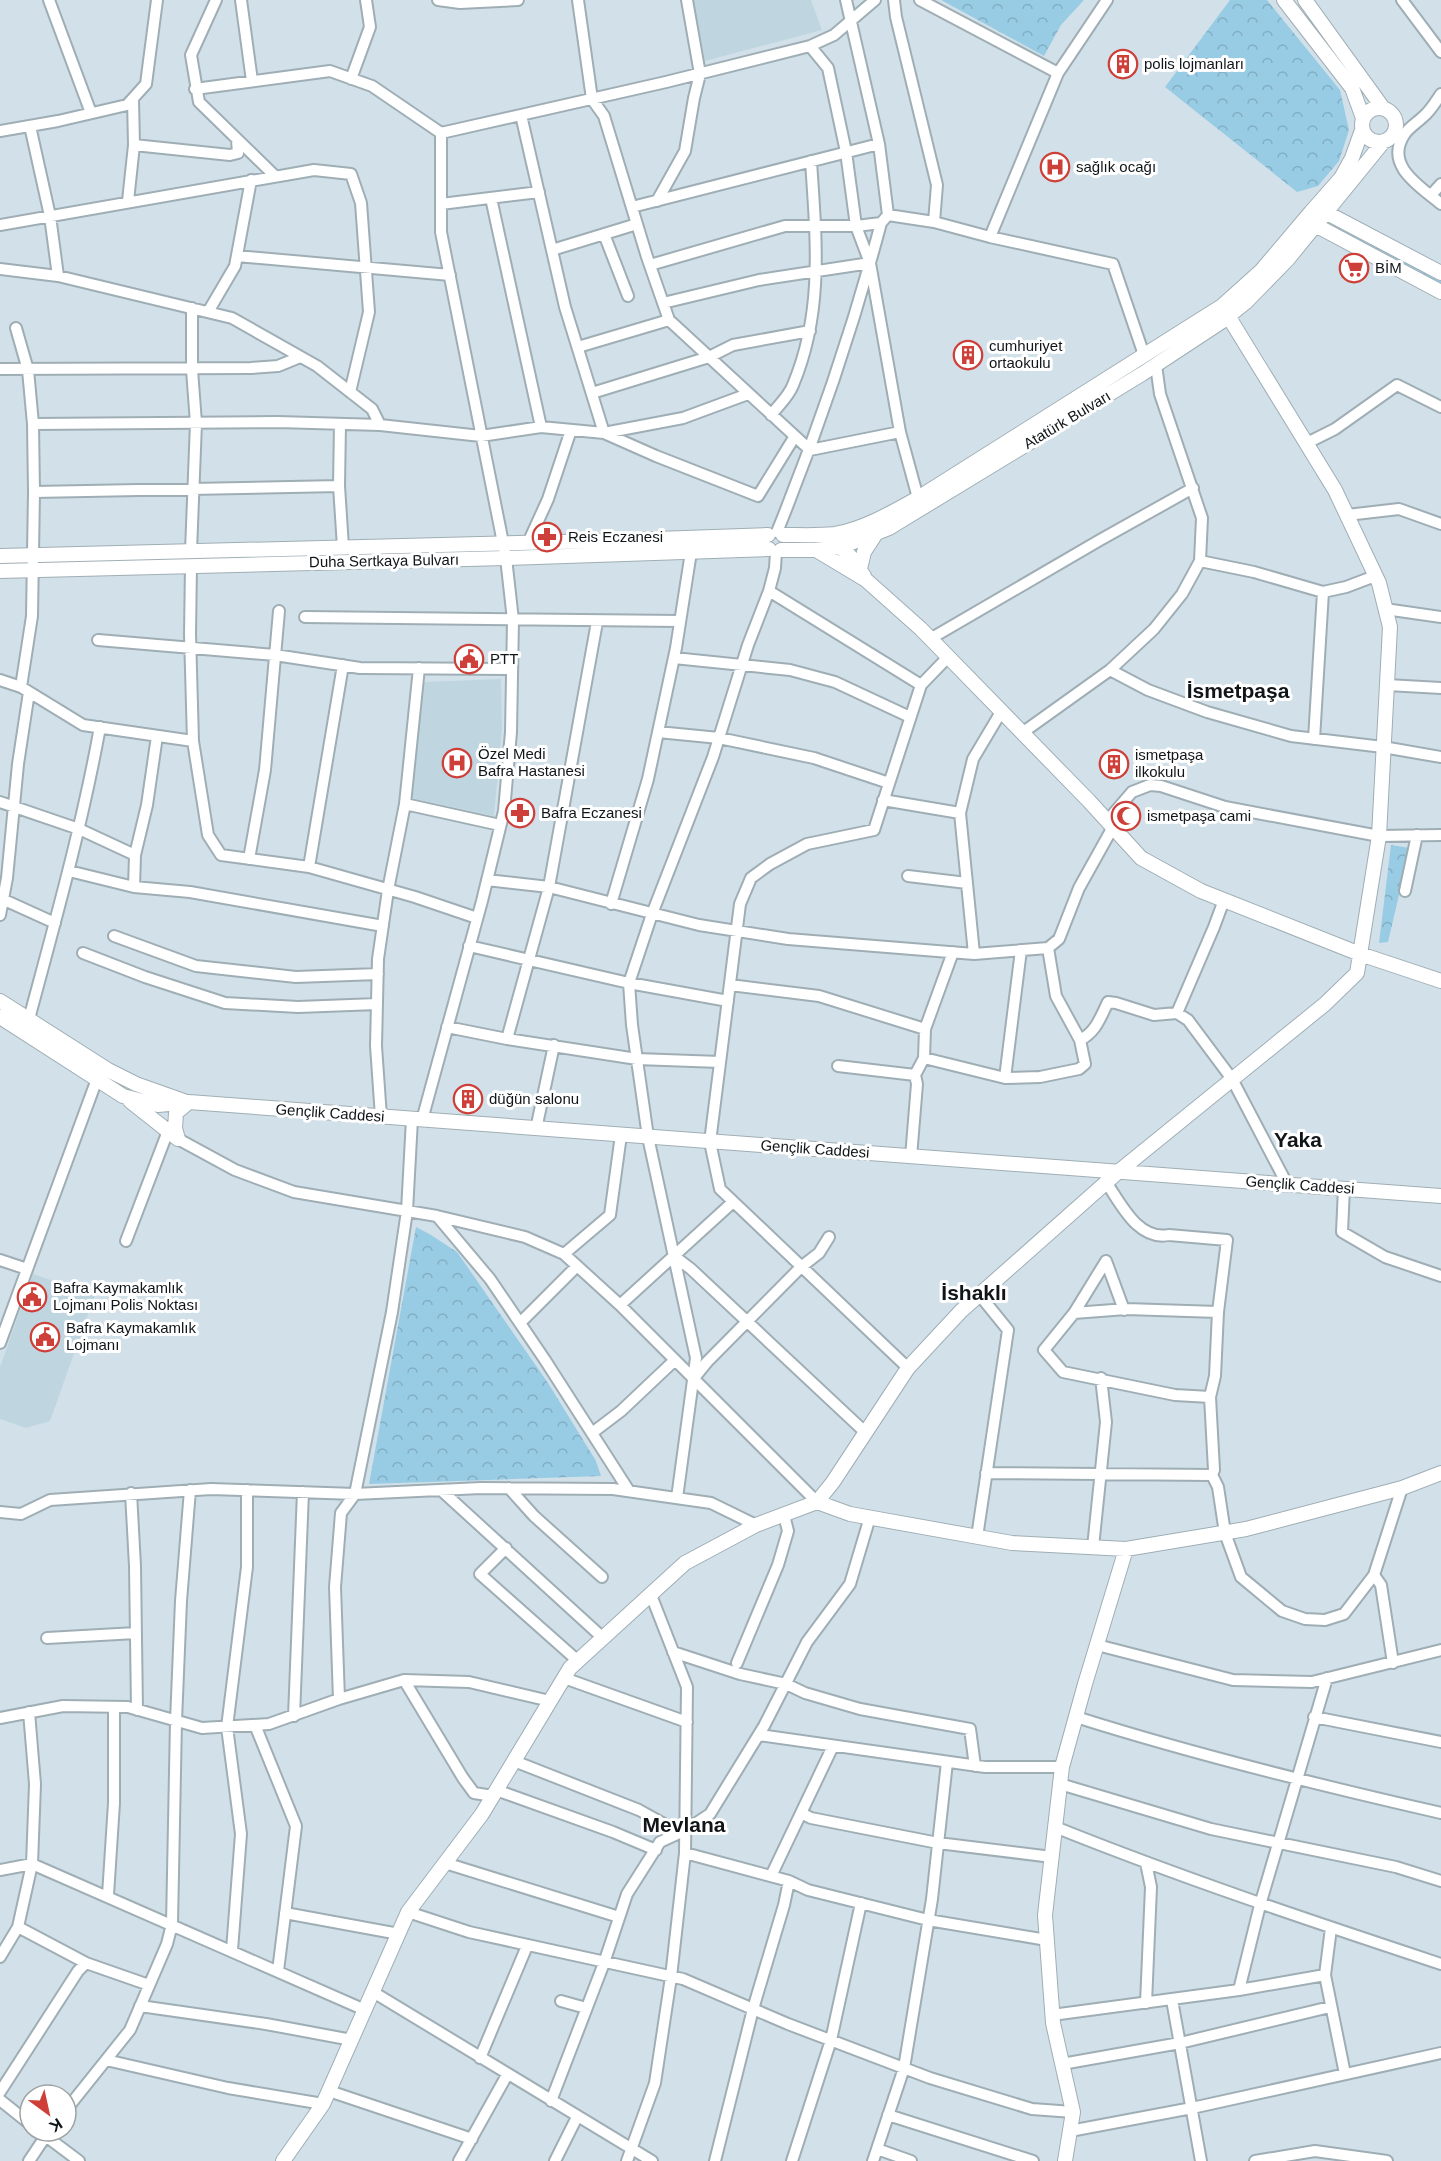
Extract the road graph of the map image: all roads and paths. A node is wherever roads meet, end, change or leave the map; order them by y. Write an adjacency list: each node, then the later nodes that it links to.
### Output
1 (49, 0): 30 (street)
2 (157, 0): 27 (street)
3 (216, 0): 25 (street)
4 (242, 0): 24 (street)
5 (366, 0): 23 (street)
6 (438, 0): 7 (street)
7 (518, 0)
8 (578, 0): 28 (street)
9 (687, 0): 22 (street)
10 (846, 0): 18 (street)
11 (875, 0): 18 (street)
12 (894, 0): 57 (street)
13 (920, 0): 21 (street)
14 (1107, 0): 21 (street)
15 (1284, 0): 32 (main road)
16 (1305, 0): 29 (main road)
17 (1402, 0): 20 (street)
18 (850, 21): 19 (street); 38 (street)
19 (810, 46): 22 (street); 40 (street)
20 (1441, 52)
21 (1058, 73): 64 (street)
22 (700, 74): 28 (street); 49 (street)
23 (351, 79): 24 (street); 35 (street)
24 (252, 81): 25 (street)
25 (195, 89): 37 (street)
26 (1441, 94): 36 (street)
27 (133, 99): 30 (street); 39 (street)
28 (592, 99): 31 (street); 52 (street)
29 (1383, 108): 32 (main road); 36 (main road)
30 (91, 113): 33 (street)
31 (521, 115): 35 (street); 45 (street)
32 (1363, 124): 36 (main road); 53 (main road, Duha Sertkaya Bulvarı)
33 (30, 126): 34 (street); 55 (street)
34 (0, 132)
35 (441, 134): 50 (street)
36 (1394, 136): 46 (street); 54 (main road, Atatürk Bulvarı)
37 (237, 140): 39 (street); 42 (street)
38 (879, 144): 40 (street); 56 (street)
39 (134, 145): 48 (street)
40 (846, 152): 41 (street); 61 (street)
41 (811, 162): 49 (street); 60 (street)
42 (275, 176): 43 (street); 69 (street)
43 (251, 180): 48 (street); 66 (street)
44 (1441, 184): 46 (street)
45 (539, 192): 47 (street); 65 (street)
46 (1431, 195): 51 (street)
47 (491, 198): 50 (street); 103 (street)
48 (128, 201): 55 (street)
49 (657, 201): 52 (street)
50 (441, 204): 73 (street)
51 (1441, 204)
52 (632, 207): 58 (street)
53 (1311, 212): 54 (main road); 62 (main road); 79 (main road, Duha Sertkaya Bulvarı)
54 (1327, 213): 62 (main road, Atatürk Bulvarı); 72 (main road)
55 (50, 216): 59 (street); 74 (street)
56 (884, 219): 57 (street); 61 (street); 67 (street)
57 (934, 222): 64 (street)
58 (638, 224): 63 (street); 68 (street)
59 (0, 225)
60 (816, 226): 61 (street); 68 (street); 71 (street)
61 (856, 226): 67 (street)
62 (1317, 226): 75 (main road); 79 (main road, Atatürk Bulvarı)
63 (604, 234): 65 (street); 76 (street)
64 (990, 237): 85 (street)
65 (552, 250): 84 (street)
66 (237, 256): 69 (street); 80 (street)
67 (870, 263): 71 (street); 105 (street); 110 (street)
68 (650, 265): 77 (street)
69 (366, 268): 73 (street); 93 (street)
70 (0, 269): 74 (street)
71 (817, 271): 77 (street); 83 (street)
72 (1441, 273)
73 (450, 275): 107 (street)
74 (58, 276): 78 (street)
75 (1441, 292)
76 (628, 296)
77 (663, 303): 81 (street)
78 (192, 308): 80 (street); 90 (street)
79 (1226, 311): 85 (main road, Duha Sertkaya Bulvarı); 88 (main road, Atatürk Bulvarı); 109 (main road)
80 (208, 312): 86 (street)
81 (669, 320): 84 (street); 87 (street)
82 (16, 328): 91 (street)
83 (810, 331): 87 (street); 98 (street)
84 (578, 347): 94 (street)
85 (1144, 355): 88 (main road); 92 (main road); 115 (main road, Duha Sertkaya Bulvarı)
86 (300, 357): 90 (street); 93 (street)
87 (709, 357): 94 (street); 95 (street)
88 (1156, 365): 92 (main road, Atatürk Bulvarı); 96 (street)
89 (0, 369): 91 (street)
90 (192, 369): 91 (street); 99 (street)
91 (28, 370): 100 (street)
92 (1142, 374): 96 (street); 120 (main road, Atatürk Bulvarı)
93 (351, 392): 102 (street)
94 (592, 393): 106 (street)
95 (748, 394): 98 (street); 106 (street)
96 (1160, 394): 112 (street)
97 (1441, 407): 109 (street)
98 (771, 415): 108 (street)
99 (196, 423): 100 (street); 101 (street); 113 (street)
100 (33, 424): 114 (street)
101 (339, 424): 102 (street); 111 (street)
102 (380, 425): 107 (street)
103 (541, 427): 104 (street); 107 (street)
104 (571, 430): 106 (street); 122 (street)
105 (900, 432): 110 (street); 115 (street)
106 (604, 434): 108 (street)
107 (481, 436): 121 (street)
108 (795, 436): 110 (street)
109 (1307, 443): 116 (main road)
110 (810, 450): 118 (street)
111 (339, 486): 113 (street); 123 (street)
112 (1193, 488): 131 (street); 145 (street)
113 (193, 489): 114 (street); 129 (street)
114 (34, 492): 132 (street)
115 (918, 498): 119 (main road, Duha Sertkaya Bulvarı)
116 (1347, 515): 117 (street); 135 (main road)
117 (1441, 524)
118 (776, 534): 119 (main road, Duha Sertkaya Bulvarı); 122 (main road, Duha Sertkaya Bulvarı); 125 (main road)
119 (827, 534): 124 (main road)
120 (875, 535): 124 (main road, Atatürk Bulvarı); 134 (main road)
121 (503, 543): 122 (main road, Duha Sertkaya Bulvarı); 123 (main road, Duha Sertkaya Bulvarı); 130 (street)
122 (528, 543)
123 (343, 547): 129 (main road, Duha Sertkaya Bulvarı)
124 (841, 547): 126 (main road, Atatürk Bulvarı); 134 (main road)
125 (775, 550): 126 (main road, Atatürk Bulvarı); 127 (main road, Duha Sertkaya Bulvarı); 136 (street)
126 (816, 550): 134 (main road)
127 (691, 552): 130 (main road, Duha Sertkaya Bulvarı); 143 (street)
128 (0, 556): 132 (main road, Duha Sertkaya Bulvarı)
129 (191, 558): 130 (main road, Duha Sertkaya Bulvarı); 132 (main road, Duha Sertkaya Bulvarı); 147 (street)
130 (506, 558): 142 (street)
131 (1200, 561): 137 (street); 155 (street)
132 (34, 564): 133 (main road, Duha Sertkaya Bulvarı); 160 (street)
133 (0, 571)
134 (863, 574): 145 (main road)
135 (1375, 576): 137 (street); 138 (main road)
136 (769, 591): 152 (street); 157 (street)
137 (1323, 592): 168 (street)
138 (1385, 609): 141 (street); 158 (main road)
139 (279, 611): 148 (street)
140 (305, 617): 142 (street)
141 (1441, 617)
142 (513, 620): 144 (street); 154 (street)
143 (680, 621): 144 (street); 150 (street)
144 (597, 622): 192 (street)
145 (930, 639): 149 (main road)
146 (98, 640): 147 (street)
147 (190, 647): 148 (street); 169 (street)
148 (275, 655): 151 (street); 185 (street)
149 (948, 657): 157 (street); 161 (main road)
150 (674, 658): 152 (street); 164 (street)
151 (343, 665): 153 (street); 186 (street)
152 (742, 665): 162 (street); 167 (street)
153 (419, 668): 154 (street); 175 (street)
154 (512, 669): 179 (street)
155 (1110, 670): 165 (street); 168 (street)
156 (0, 680): 160 (street)
157 (921, 685): 162 (street)
158 (1387, 685): 159 (street); 170 (main road)
159 (1441, 688)
160 (25, 689): 163 (street); 176 (street)
161 (1001, 712): 165 (main road); 177 (street)
162 (910, 717): 172 (street)
163 (100, 727): 166 (street); 180 (street)
164 (658, 732): 167 (street); 197 (street)
165 (1022, 733): 178 (main road)
166 (157, 736): 169 (street); 184 (street)
167 (719, 738): 172 (street); 198 (street)
168 (1314, 739): 170 (street)
169 (193, 741): 185 (street)
170 (1383, 747): 171 (street); 183 (main road)
171 (1441, 757)
172 (889, 783): 173 (street)
173 (884, 800): 177 (street); 203 (street)
174 (0, 802): 176 (street)
175 (405, 804): 179 (street); 193 (street)
176 (14, 808): 180 (street); 195 (street)
177 (960, 813): 190 (street)
178 (1110, 824): 183 (street); 196 (main road); 206 (street)
179 (500, 825): 189 (street)
180 (79, 830): 184 (street); 187 (street)
181 (1417, 835): 182 (street); 183 (street); 194 (street)
182 (1441, 835)
183 (1378, 836): 211 (main road)
184 (135, 855): 191 (street)
185 (249, 859): 186 (street)
186 (309, 867): 193 (street)
187 (69, 871): 191 (street); 201 (street)
188 (908, 876): 190 (street)
189 (487, 880): 192 (street); 200 (street)
190 (967, 883): 210 (street)
191 (134, 887): 202 (street)
192 (549, 887): 197 (street); 212 (street)
193 (388, 890): 200 (street); 202 (street)
194 (1405, 891)
195 (1, 899): 199 (street); 201 (street)
196 (1224, 900): 211 (main road); 220 (street)
197 (611, 904): 198 (street)
198 (652, 914): 203 (street); 215 (street)
199 (0, 915)
200 (477, 918): 205 (street)
201 (55, 923): 221 (street)
202 (383, 926): 213 (street)
203 (737, 931): 208 (street); 216 (street)
204 (114, 936): 213 (street)
205 (469, 946): 212 (street); 223 (street)
206 (1048, 948): 207 (street); 226 (street)
207 (1021, 950): 210 (street); 233 (street)
208 (953, 952): 210 (street); 224 (street)
209 (83, 953): 219 (street)
210 (974, 954)
211 (1360, 954): 214 (main road); 235 (main road)
212 (530, 959): 215 (street); 225 (street)
213 (378, 974): 219 (street)
214 (1441, 981)
215 (629, 983): 218 (street); 229 (street)
216 (730, 985): 218 (street); 224 (street)
217 (0, 1001): 221 (main road)
218 (728, 1001): 230 (street)
219 (377, 1004): 240 (street)
220 (1177, 1013): 226 (street); 235 (street)
221 (29, 1019): 236 (main road)
222 (1, 1020): 234 (main road)
223 (447, 1027): 225 (street); 241 (street)
224 (925, 1029): 228 (street)
225 (507, 1040): 227 (street)
226 (1080, 1040): 233 (street)
227 (554, 1045): 229 (street); 242 (street)
228 (924, 1058): 232 (street); 233 (street)
229 (637, 1059): 230 (street); 245 (street)
230 (720, 1062): 246 (street)
231 (838, 1065): 232 (street)
232 (915, 1075): 247 (street)
233 (1005, 1078)
234 (97, 1079): 237 (main road); 263 (street)
235 (1232, 1079): 248 (main road); 250 (street)
236 (152, 1090): 238 (main road); 239 (main road)
237 (123, 1096): 239 (main road); 243 (main road)
238 (189, 1102): 239 (main road); 240 (main road, Gençlik Caddesi); 243 (main road)
239 (158, 1105): 243 (main road)
240 (381, 1117): 241 (main road, Gençlik Caddesi)
241 (417, 1120): 242 (main road, Gençlik Caddesi); 254 (street)
242 (536, 1129): 244 (main road, Gençlik Caddesi)
243 (173, 1135): 254 (street); 257 (street)
244 (621, 1135): 245 (main road, Gençlik Caddesi); 258 (street)
245 (648, 1137): 246 (main road, Gençlik Caddesi); 259 (street)
246 (710, 1142): 247 (main road, Gençlik Caddesi); 253 (street)
247 (911, 1156): 248 (main road, Gençlik Caddesi)
248 (1118, 1172): 249 (main road); 250 (main road, Gençlik Caddesi)
249 (1106, 1182): 265 (main road); 269 (street)
250 (1287, 1184): 251 (main road, Gençlik Caddesi)
251 (1344, 1188): 252 (main road, Gençlik Caddesi); 264 (street)
252 (1441, 1196)
253 (733, 1202): 259 (street); 262 (street)
254 (407, 1211): 255 (street); 292 (street)
255 (437, 1216): 258 (street); 271 (street)
256 (829, 1237): 262 (street)
257 (126, 1241)
258 (564, 1254): 261 (street)
259 (674, 1256): 266 (street); 270 (street); 275 (street)
260 (0, 1260): 263 (street)
261 (577, 1266): 266 (street); 271 (street)
262 (801, 1267): 270 (street); 274 (street)
263 (27, 1269): 272 (street)
264 (1441, 1276)
265 (978, 1293): 274 (main road); 280 (street)
266 (620, 1305): 273 (street)
267 (1124, 1310): 268 (street); 268 (street); 269 (street)
268 (1074, 1312): 276 (street)
269 (1218, 1312): 277 (street)
270 (748, 1321): 275 (street); 279 (street)
271 (520, 1323): 278 (street)
272 (0, 1343)
273 (675, 1360): 275 (street); 278 (street)
274 (908, 1368): 279 (main road)
275 (693, 1378): 293 (street); 294 (street)
276 (1101, 1378): 277 (street); 281 (street)
277 (1210, 1396): 283 (street)
278 (592, 1433): 289 (street)
279 (866, 1433): 294 (main road)
280 (986, 1473): 281 (street); 300 (street)
281 (1101, 1473): 283 (street); 301 (street)
282 (1441, 1473): 285 (main road)
283 (1212, 1475): 299 (street)
284 (509, 1488): 288 (street); 289 (street); 305 (street)
285 (1401, 1488): 299 (main road); 304 (street)
286 (190, 1490): 287 (street); 291 (street); 329 (street)
287 (247, 1490): 290 (street); 332 (street)
288 (441, 1490): 292 (street); 302 (street)
289 (629, 1491): 293 (street)
290 (303, 1492): 292 (street); 325 (street)
291 (131, 1493): 295 (street); 307 (street)
292 (355, 1494): 320 (street)
293 (677, 1498): 298 (street)
294 (817, 1502): 296 (main road); 297 (main road)
295 (0, 1512)
296 (784, 1515): 298 (main road); 314 (street)
297 (870, 1517): 300 (main road); 319 (street)
298 (756, 1525): 306 (main road)
299 (1225, 1533): 303 (main road); 304 (street)
300 (977, 1537): 301 (main road)
301 (1093, 1547): 303 (main road)
302 (506, 1548): 309 (street); 313 (street)
303 (1126, 1549): 310 (main road)
304 (1374, 1575): 315 (street)
305 (602, 1577)
306 (651, 1595): 309 (main road); 312 (street)
307 (136, 1634): 308 (street); 323 (street)
308 (47, 1638)
309 (603, 1638): 313 (main road)
310 (1096, 1645): 317 (street); 326 (main road)
311 (1441, 1650): 315 (street)
312 (673, 1652): 319 (street); 330 (street)
313 (578, 1661): 316 (main road)
314 (737, 1663)
315 (1393, 1663): 317 (street)
316 (564, 1678): 321 (main road); 330 (street)
317 (1326, 1678): 327 (street)
318 (404, 1680): 320 (street); 321 (street); 342 (street)
319 (786, 1684): 333 (street); 338 (street)
320 (339, 1699): 325 (street)
321 (550, 1701): 336 (main road)
322 (114, 1707): 323 (street); 324 (street); 359 (street)
323 (137, 1710): 329 (street)
324 (29, 1713): 328 (street); 354 (street)
325 (294, 1716): 331 (street)
326 (1076, 1717): 339 (main road); 340 (street)
327 (1314, 1717): 334 (street); 340 (street)
328 (0, 1718)
329 (176, 1721): 332 (street); 366 (street)
330 (687, 1722): 346 (street)
331 (255, 1725): 332 (street); 363 (street)
332 (227, 1727): 372 (street)
333 (759, 1735): 335 (street); 346 (street)
334 (1441, 1742)
335 (833, 1746): 337 (street); 343 (street)
336 (514, 1761): 342 (main road); 346 (street)
337 (947, 1762): 338 (street); 348 (street)
338 (975, 1766): 339 (street)
339 (1062, 1767): 341 (main road)
340 (1296, 1780): 344 (street); 347 (street)
341 (1060, 1784): 345 (main road); 347 (street)
342 (495, 1793): 349 (street); 352 (main road)
343 (801, 1813): 348 (street); 356 (street)
344 (1441, 1813)
345 (1055, 1827): 351 (main road); 353 (street)
346 (686, 1830): 349 (street); 350 (street)
347 (1278, 1842): 358 (street); 361 (street)
348 (938, 1843): 351 (street); 365 (street)
349 (656, 1850): 364 (street)
350 (685, 1853): 356 (street); 379 (street)
351 (1052, 1857): 370 (main road)
352 (445, 1863): 362 (main road); 364 (street)
353 (1146, 1863): 361 (street); 385 (street)
354 (32, 1864): 355 (street); 359 (street); 367 (street)
355 (0, 1870)
356 (771, 1876): 357 (street)
357 (789, 1881): 360 (street); 389 (street)
358 (1441, 1881)
359 (108, 1895): 366 (street)
360 (861, 1904): 365 (street); 393 (street)
361 (1260, 1905): 368 (street); 381 (street)
362 (408, 1912): 369 (main road); 371 (street)
363 (285, 1913): 369 (street); 377 (street)
364 (620, 1917): 375 (street)
365 (928, 1920): 370 (street); 399 (street)
366 (172, 1924): 372 (street); 380 (street)
367 (18, 1927): 373 (street); 374 (street)
368 (1331, 1928): 376 (street); 378 (street)
369 (399, 1934): 382 (main road)
370 (1047, 1940): 391 (main road)
371 (527, 1946): 375 (street); 396 (street)
372 (232, 1950): 377 (street)
373 (0, 1957)
374 (86, 1963): 380 (street); 402 (street)
375 (604, 1963): 379 (street); 388 (street)
376 (1441, 1964)
377 (278, 1971): 390 (street)
378 (1325, 1975): 381 (street); 387 (street)
379 (671, 1977): 389 (street); 416 (street)
380 (149, 1986): 386 (street)
381 (1239, 1990): 383 (street)
382 (373, 1992): 390 (main road); 396 (street)
383 (1172, 2000): 385 (street); 394 (street)
384 (561, 2001): 388 (street)
385 (1146, 2003): 391 (street)
386 (140, 2006): 392 (street); 397 (street)
387 (1330, 2007): 394 (street); 400 (street)
388 (586, 2008): 406 (street)
389 (753, 2009): 393 (street); 426 (street)
390 (365, 2010): 392 (main road)
391 (1052, 2015): 398 (main road)
392 (352, 2040): 404 (main road)
393 (831, 2040): 399 (street); 427 (street)
394 (1180, 2043): 398 (street); 407 (street)
395 (1441, 2053): 400 (street)
396 (480, 2058): 401 (street)
397 (106, 2060): 403 (street); 404 (street)
398 (1062, 2064): 408 (main road)
399 (904, 2068): 408 (street); 410 (street)
400 (1345, 2074): 407 (street)
401 (507, 2075): 406 (street); 413 (street)
402 (0, 2092)
403 (78, 2095)
404 (326, 2097): 413 (street); 421 (main road)
405 (0, 2100): 409 (street)
406 (551, 2101): 411 (street)
407 (1192, 2108): 412 (street); 432 (street)
408 (1072, 2112): 412 (main road)
409 (18, 2114)
410 (888, 2115): 417 (street); 430 (street)
411 (577, 2117): 416 (street); 423 (street)
412 (1070, 2131): 431 (main road)
413 (472, 2139): 422 (street)
414 (39, 2143): 419 (street)
415 (57, 2143): 420 (street)
416 (630, 2149): 424 (street); 425 (street)
417 (877, 2149): 428 (street); 429 (street)
418 (1370, 2160): 433 (street); 434 (street)
419 (29, 2161)
420 (79, 2161)
421 (283, 2161)
422 (459, 2161)
423 (555, 2161)
424 (627, 2161)
425 (652, 2161)
426 (715, 2161)
427 (792, 2161)
428 (873, 2161)
429 (911, 2161)
430 (1034, 2161)
431 (1065, 2161)
432 (1201, 2161)
433 (1255, 2161)
434 (1387, 2161)

